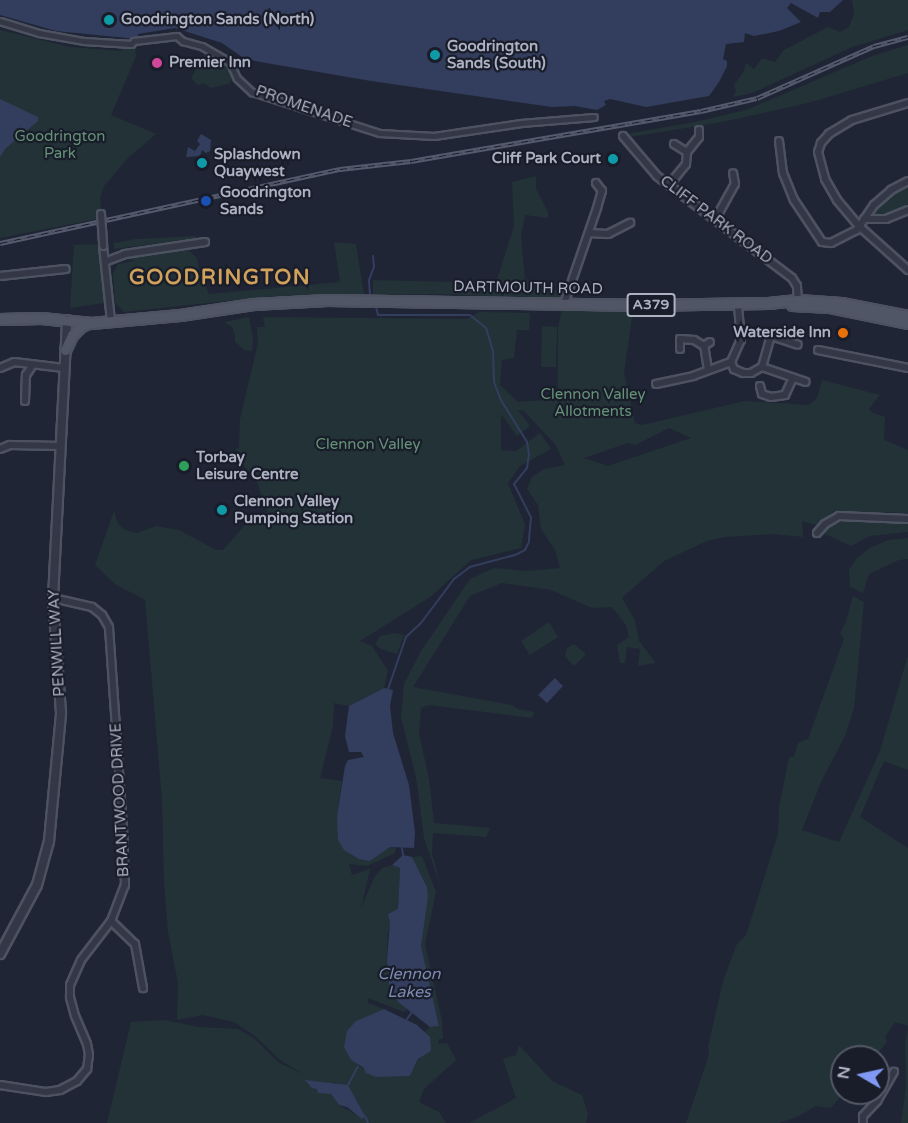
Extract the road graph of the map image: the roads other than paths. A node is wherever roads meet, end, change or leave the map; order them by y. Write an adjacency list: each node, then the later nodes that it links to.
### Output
1 (0, 21): 3 (street, PROMENADE)
2 (908, 103): 18 (street)
3 (594, 117)
4 (699, 130): 8 (street)
5 (623, 136): 12 (street, CLIFF PARK ROAD)
6 (779, 141): 18 (street)
7 (674, 144): 8 (street)
8 (687, 152): 12 (street)
9 (733, 173): 15 (street)
10 (908, 181): 16 (street)
11 (596, 183): 19 (street)
12 (669, 185): 15 (street, CLIFF PARK ROAD)
13 (908, 210): 16 (street)
14 (101, 214): 21 (street, bridge)
15 (716, 218): 25 (street, CLIFF PARK ROAD)
16 (864, 219): 18 (street)
17 (630, 224): 19 (street)
18 (859, 226): 23 (street)
19 (589, 233): 26 (street)
20 (205, 242): 21 (street)
21 (107, 261): 31 (street)
22 (66, 268): 24 (street)
23 (908, 270)
24 (0, 276)
25 (798, 303): 27 (main road, DARTMOUTH ROAD / A379); 28 (main road, DARTMOUTH ROAD / A379); 33 (main road, DARTMOUTH ROAD / A379)
26 (564, 304): 27 (main road, DARTMOUTH ROAD / A379); 31 (main road, DARTMOUTH ROAD / A379)
27 (738, 304): 42 (street)
28 (908, 316)
29 (0, 319): 30 (main road, DARTMOUTH ROAD / A379)
30 (67, 320): 32 (main road, DARTMOUTH ROAD / A379); 40 (street, PENWILL WAY)
31 (111, 321): 32 (main road, DARTMOUTH ROAD / A379)
32 (91, 323): 40 (main road)
33 (908, 323)
34 (671, 339): 35 (street)
35 (680, 339): 38 (street); 39 (street)
36 (710, 342): 38 (street)
37 (798, 345): 44 (street)
38 (704, 346): 48 (street)
39 (680, 349)
40 (65, 350): 46 (street, PENWILL WAY)
41 (819, 350): 47 (street)
42 (731, 362): 44 (street); 48 (street)
43 (32, 366): 45 (street); 46 (street); 53 (street)
44 (762, 367): 49 (street)
45 (0, 368)
46 (64, 368): 54 (street, PENWILL WAY)
47 (908, 368)
48 (708, 370): 51 (street)
49 (793, 378): 50 (street); 52 (street)
50 (806, 382)
51 (657, 384)
52 (760, 386)
53 (25, 401)
54 (61, 446): 55 (street); 58 (street, PENWILL WAY)
55 (0, 449)
56 (908, 519): 57 (street)
57 (817, 533)
58 (53, 598): 59 (street, BRANTWOOD DRIVE); 60 (street, PENWILL WAY)
59 (111, 921): 61 (street); 63 (street, BRANTWOOD DRIVE)
60 (0, 954)
61 (142, 988)
62 (894, 1072): 64 (street)
63 (0, 1085)
64 (863, 1123)

